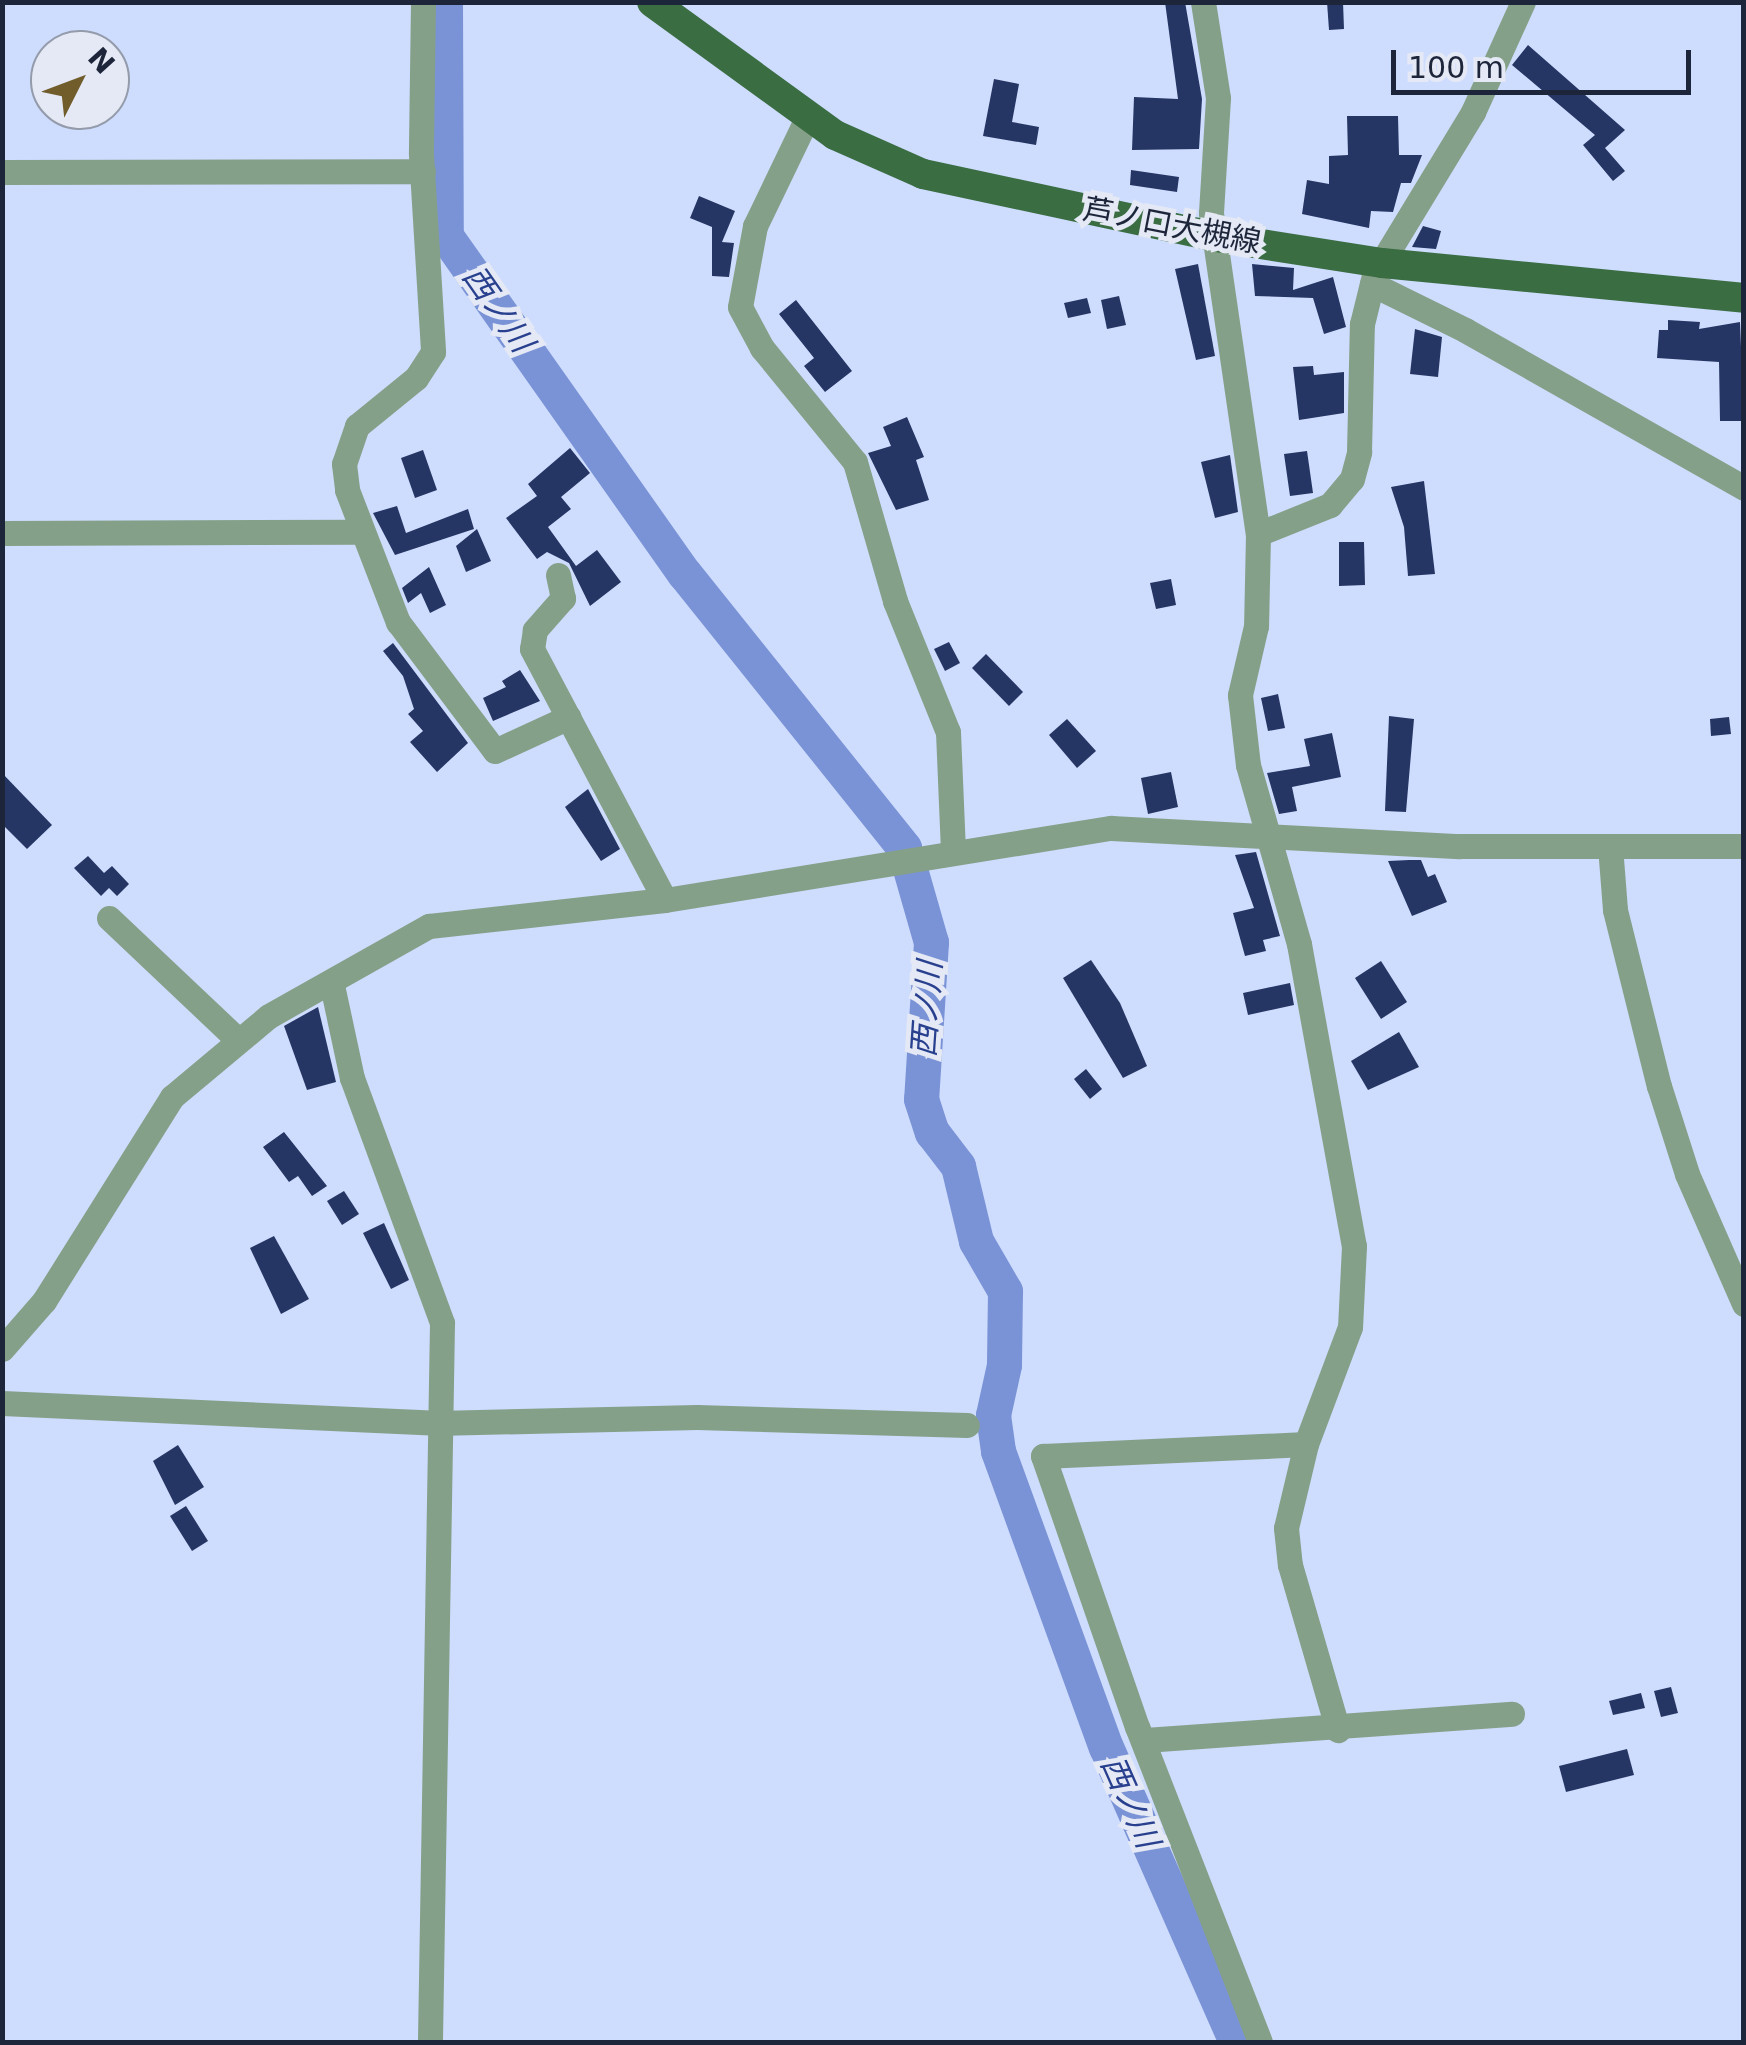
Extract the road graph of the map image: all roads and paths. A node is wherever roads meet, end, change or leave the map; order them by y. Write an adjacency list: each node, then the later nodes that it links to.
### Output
1 (424, 2): 7 (street)
2 (652, 2): 5 (main road, 芦ノ口大槻線)
3 (1203, 2): 8 (street)
4 (1523, 2): 9 (street)
5 (808, 116): 8 (main road, 芦ノ口大槻線); 20 (street)
6 (2, 172): 7 (street)
7 (423, 172): 13 (street)
8 (1216, 237): 9 (main road, 芦ノ口大槻線); 14 (street)
9 (1377, 274): 10 (main road, 芦ノ口大槻線); 11 (street); 14 (street)
10 (1744, 298)
11 (1744, 488)
12 (2, 532): 13 (street)
13 (360, 532): 16 (street)
14 (1258, 534): 17 (street)
15 (558, 575): 16 (street)
16 (569, 717): 21 (street)
17 (1270, 840): 18 (street); 20 (street); 30 (street)
18 (1610, 846): 19 (street); 25 (street)
19 (1744, 846)
20 (953, 852): 21 (street)
21 (665, 900): 23 (street)
22 (110, 918): 24 (street)
23 (332, 985): 24 (street); 28 (street)
24 (238, 1040): 26 (street)
25 (1744, 1304)
26 (2, 1349)
27 (2, 1402): 28 (street)
28 (436, 1423): 29 (street); 34 (street)
29 (967, 1425)
30 (1306, 1444): 32 (street); 33 (street)
31 (1512, 1714): 32 (street)
32 (1338, 1730): 33 (street)
33 (1145, 1740): 35 (street)
34 (430, 2042)
35 (1260, 2042)

